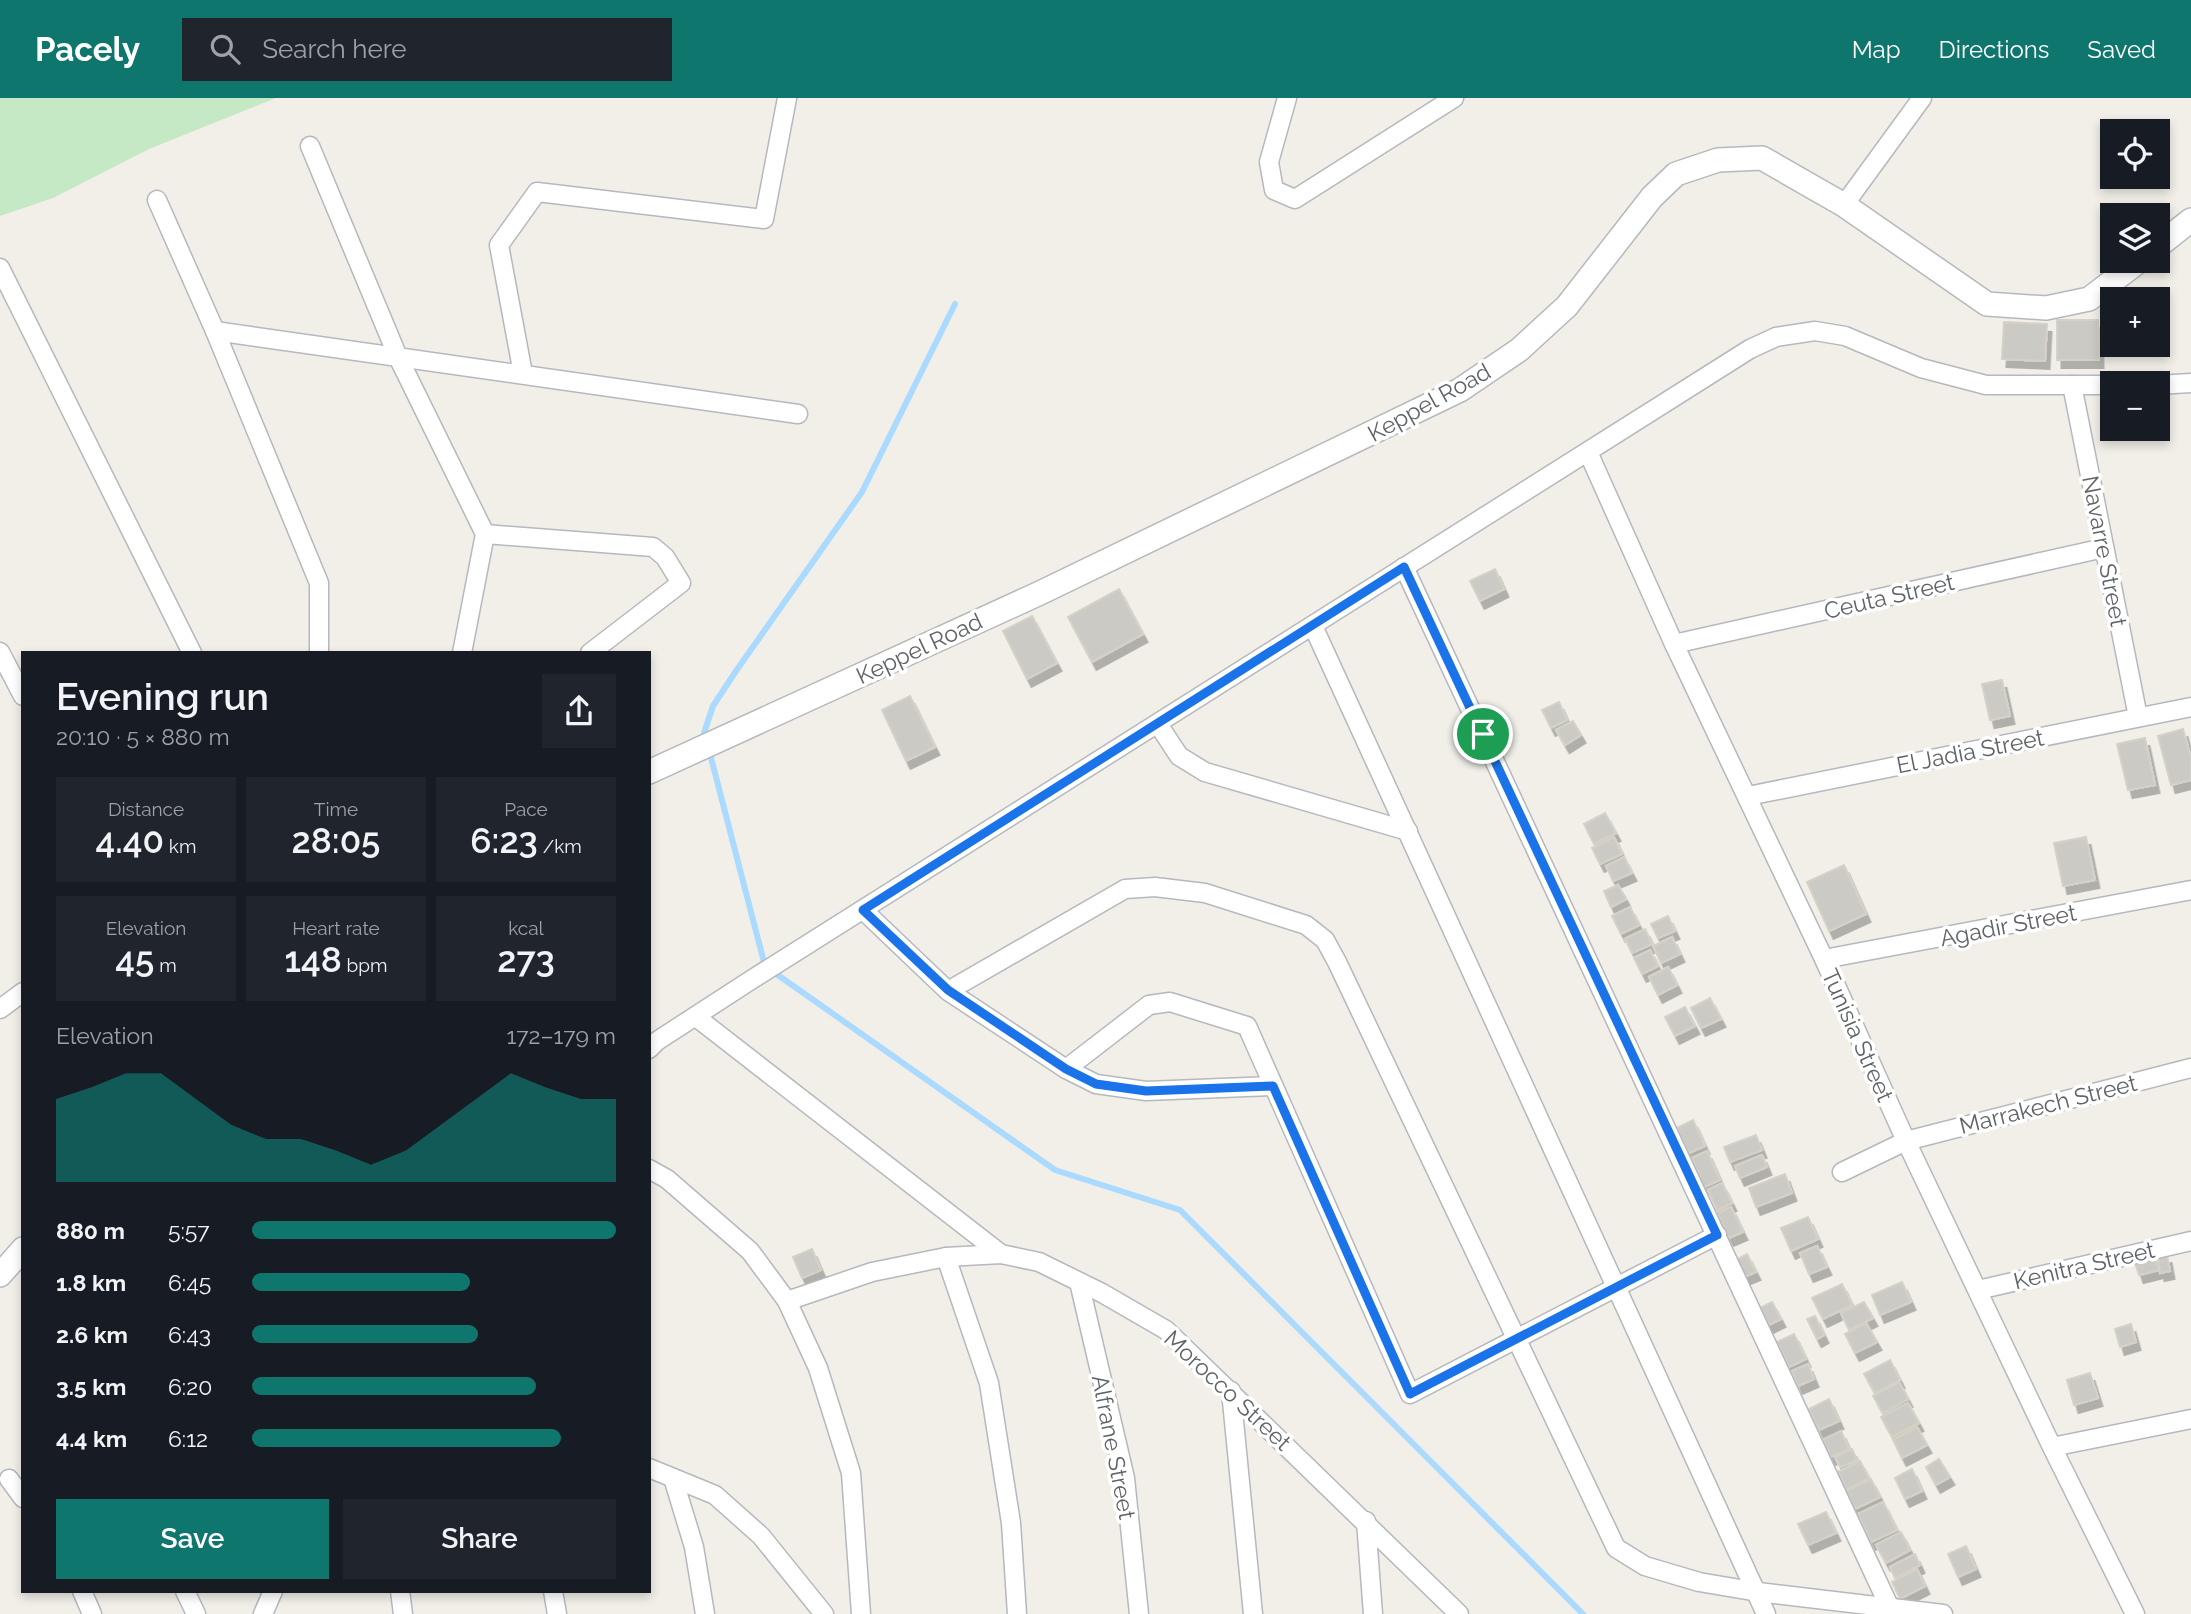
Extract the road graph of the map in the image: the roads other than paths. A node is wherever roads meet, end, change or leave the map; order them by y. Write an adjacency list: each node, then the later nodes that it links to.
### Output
1 (787, 98): 14 (street)
2 (1287, 98): 4 (street)
3 (1922, 98): 7 (street)
4 (1451, 99)
5 (310, 146): 13 (street)
6 (157, 200): 12 (street)
7 (1844, 205): 11 (street, Keppel Road); 35 (street, Keppel Road)
8 (2191, 220): 9 (street)
9 (2170, 237)
10 (0, 268): 26 (street)
11 (2123, 273)
12 (215, 331): 13 (street); 27 (street)
13 (398, 357): 14 (street); 21 (street)
14 (523, 374): 19 (street)
15 (2191, 383): 16 (street)
16 (2170, 384)
17 (2100, 385): 18 (street)
18 (2072, 386): 20 (street); 22 (street, Navarre Street)
19 (798, 414)
20 (1588, 452): 23 (street); 25 (street, Tunisia Street)
21 (485, 534): 28 (street); 29 (street)
22 (2104, 548): 25 (street, Ceuta Street); 33 (street, Navarre Street)
23 (1404, 567): 24 (street); 52 (street)
24 (1313, 626): 34 (street); 37 (street)
25 (1674, 644): 36 (street, Tunisia Street)
26 (191, 651)
27 (319, 651)
28 (462, 651)
29 (593, 651)
30 (0, 652): 31 (street)
31 (21, 692)
32 (2191, 707): 33 (street, El Jadia Street)
33 (2138, 717): 36 (street, El Jadia Street)
34 (1158, 724): 37 (street); 39 (street)
35 (651, 771)
36 (1748, 796): 40 (street, Tunisia Street)
37 (1408, 831): 59 (street)
38 (2191, 890): 40 (street, Agadir Street)
39 (863, 910): 41 (street); 44 (street)
40 (1824, 959): 49 (street, Tunisia Street)
41 (948, 990): 47 (street); 62 (street)
42 (21, 993): 43 (street)
43 (0, 1009)
44 (696, 1017): 45 (street); 55 (street)
45 (651, 1047)
46 (2191, 1068): 49 (street, Marrakech Street)
47 (1066, 1069): 48 (street); 48 (street)
48 (1273, 1086): 62 (street)
49 (1906, 1141): 51 (street, Marrakech Street); 60 (street, Tunisia Street)
50 (651, 1170): 61 (street)
51 (1842, 1172)
52 (1717, 1235): 59 (street); 77 (street)
53 (2191, 1241): 60 (street, Kenitra Street)
54 (21, 1251): 57 (street)
55 (1001, 1254): 56 (street, Morocco Street); 58 (street, Morocco Street)
56 (946, 1257): 61 (street, Morocco Street); 86 (street)
57 (0, 1275)
58 (1079, 1283): 63 (street, Morocco Street); 87 (street, Alfrane Street)
59 (1617, 1286): 62 (street); 71 (street)
60 (1978, 1290): 65 (street, Tunisia Street)
61 (787, 1301): 85 (street)
62 (1517, 1337): 71 (street)
63 (1231, 1391): 70 (street, Morocco Street); 88 (street)
64 (2191, 1419): 65 (street)
65 (2052, 1447): 93 (street, Tunisia Street)
66 (651, 1469): 67 (street)
67 (674, 1478): 83 (street); 84 (street)
68 (9, 1479): 69 (street)
69 (21, 1495)
70 (1366, 1521): 89 (street); 90 (street, Morocco Street)
71 (1758, 1592): 77 (street); 91 (street)
72 (83, 1593): 78 (street)
73 (186, 1593): 79 (street)
74 (272, 1593): 80 (street)
75 (400, 1593): 81 (street)
76 (554, 1593): 82 (street)
77 (1889, 1606): 92 (street)
78 (92, 1614)
79 (196, 1614)
80 (263, 1614)
81 (403, 1614)
82 (557, 1614)
83 (705, 1614)
84 (824, 1614)
85 (861, 1614)
86 (1017, 1614)
87 (1139, 1614)
88 (1253, 1614)
89 (1373, 1614)
90 (1460, 1614)
91 (1766, 1614)
92 (1943, 1614)
93 (2135, 1614)

